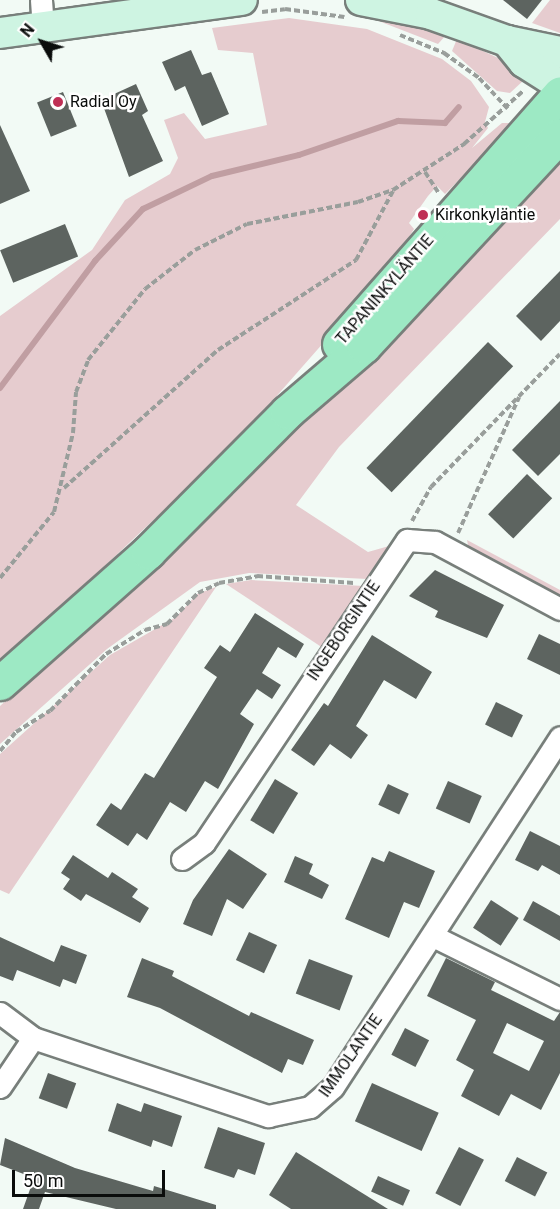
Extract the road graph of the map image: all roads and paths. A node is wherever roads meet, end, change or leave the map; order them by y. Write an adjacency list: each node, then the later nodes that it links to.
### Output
1 (249, 6): 3 (path); 4 (street)
2 (434, 7): 3 (street); 7 (street)
3 (357, 10)
4 (42, 13): 6 (street)
5 (391, 31): 12 (path)
6 (0, 33)
7 (507, 40): 8 (street); 9 (street)
8 (560, 52)
9 (560, 85)
10 (560, 93): 17 (main road, TAPANINKYLÄNTIE)
11 (560, 135): 17 (main road, TAPANINKYLÄNTIE)
12 (425, 172): 13 (path); 14 (path)
13 (393, 190): 18 (path); 18 (path)
14 (439, 196)
15 (560, 354): 16 (path)
16 (520, 395): 19 (path); 20 (path)
17 (287, 412): 24 (main road, TAPANINKYLÄNTIE)
18 (63, 489): 21 (path)
19 (407, 540): 20 (street); 22 (street, INGEBORGINTIE)
20 (451, 550): 23 (street)
21 (0, 578)
22 (376, 584): 26 (path); 27 (street, INGEBORGINTIE)
23 (560, 609)
24 (0, 683)
25 (560, 737): 28 (street, IMMOLANTIE)
26 (0, 751)
27 (182, 859)
28 (433, 936): 29 (street); 31 (street, IMMOLANTIE)
29 (560, 999)
30 (0, 1013): 31 (street, IMMOLANTIE)
31 (33, 1038): 32 (street)
32 (0, 1087)

